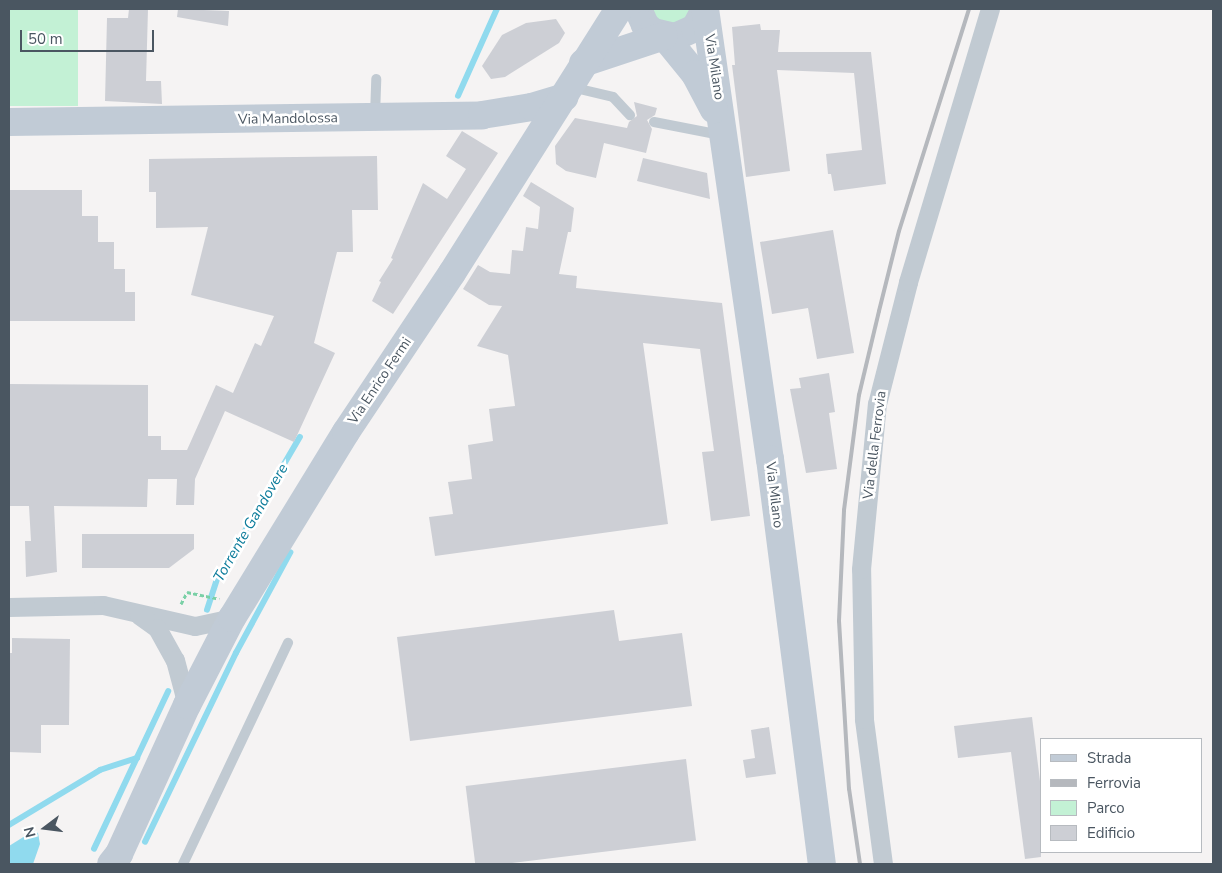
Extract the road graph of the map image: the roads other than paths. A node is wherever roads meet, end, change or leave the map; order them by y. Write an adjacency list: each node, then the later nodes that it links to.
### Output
1 (619, 9): 6 (main road, Via Enrico Fermi)
2 (638, 9): 5 (main road, Via Milano)
3 (705, 9): 5 (main road); 13 (main road, Via Milano)
4 (990, 9): 22 (street, Via della Ferrovia)
5 (664, 36): 6 (main road); 13 (main road, Via Milano)
6 (583, 62): 8 (main road, Via Enrico Fermi)
7 (376, 79): 10 (lane)
8 (567, 92): 9 (lane); 10 (main road, Via Mandolossa); 15 (main road, Via Enrico Fermi)
9 (630, 115)
10 (385, 117): 11 (main road, Via Mandolossa)
11 (9, 122)
12 (654, 122): 13 (lane)
13 (723, 131): 21 (main road, Via Milano)
14 (9, 607): 16 (street)
15 (226, 609): 16 (street); 18 (main road, Via Enrico Fermi)
16 (134, 611): 18 (street)
17 (288, 643): 20 (lane)
18 (187, 705): 19 (main road, Via Enrico Fermi)
19 (116, 861)
20 (183, 864)
21 (822, 864)
22 (883, 864)

